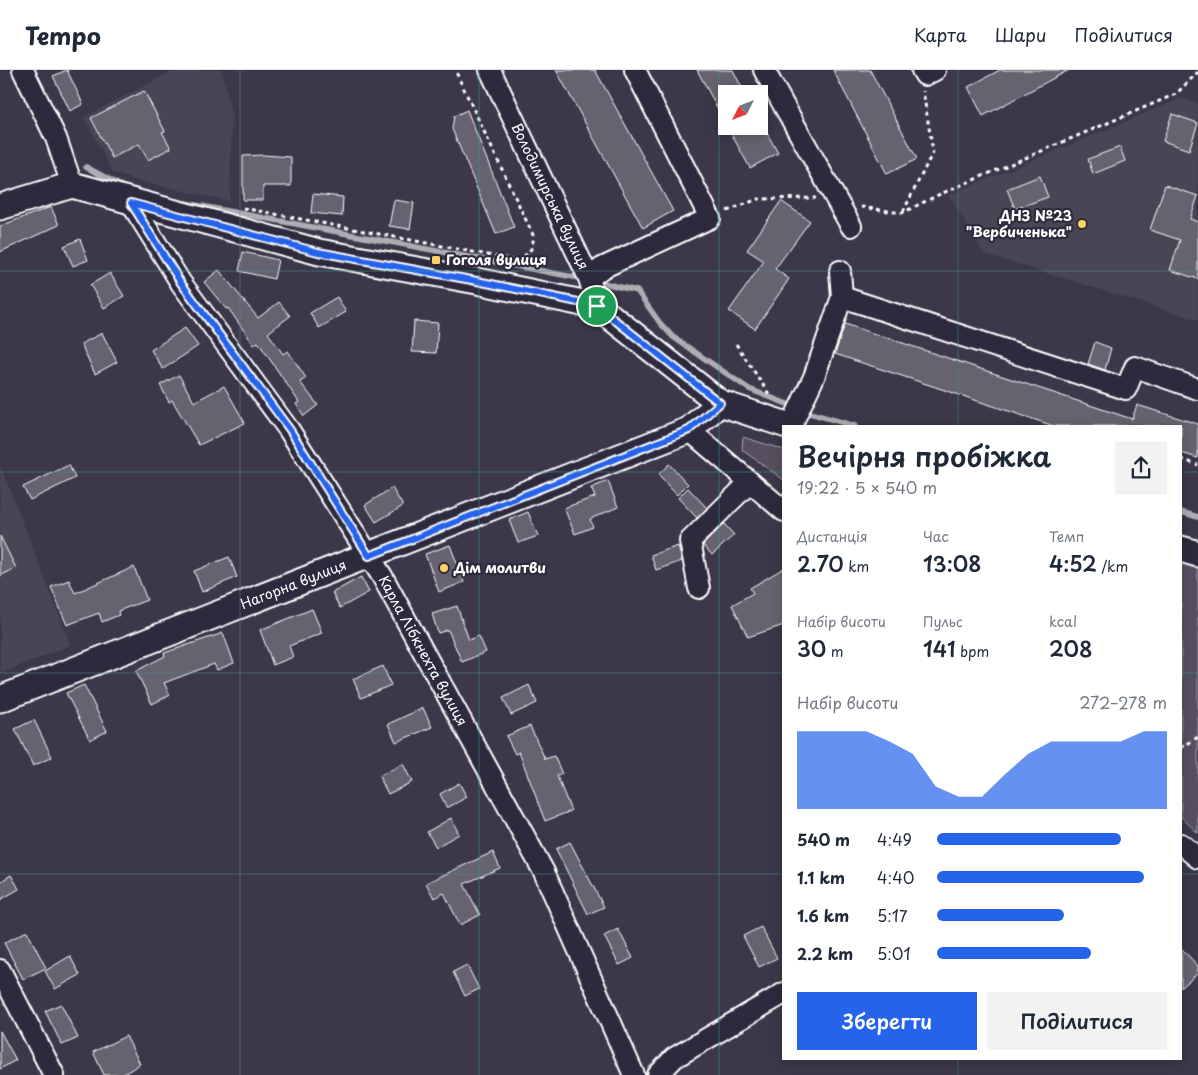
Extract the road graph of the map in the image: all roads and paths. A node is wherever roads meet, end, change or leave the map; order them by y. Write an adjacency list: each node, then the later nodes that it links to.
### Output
1 (23, 70): 9 (street)
2 (455, 70): 13 (path)
3 (490, 70): 18 (street, Володимирська вулиця)
4 (635, 70): 15 (street)
5 (764, 70): 11 (street)
6 (935, 70): 8 (street)
7 (1198, 72): 14 (path)
8 (923, 79): 14 (path)
9 (72, 185): 10 (main road); 12 (main road)
10 (131, 203): 20 (main road); 34 (street, Карла Лібкнехта вулиця)
11 (838, 204): 14 (path); 15 (path); 16 (street)
12 (0, 207)
13 (238, 207)
14 (902, 213)
15 (710, 218): 18 (street)
16 (851, 226)
17 (840, 271): 19 (street)
18 (589, 278): 20 (street, Володимирська вулиця)
19 (842, 297): 22 (street); 26 (street)
20 (597, 306): 24 (main road)
21 (736, 344): 23 (path)
22 (1198, 389)
23 (772, 399)
24 (720, 403): 25 (main road); 27 (main road, Нагорна вулиця)
25 (787, 425)
26 (790, 425)
27 (689, 430): 30 (street); 34 (main road, Нагорна вулиця)
28 (1182, 459): 29 (path)
29 (1198, 465)
30 (750, 482): 31 (street); 35 (street)
31 (782, 509)
32 (1182, 549): 33 (main road)
33 (1198, 554)
34 (369, 556): 36 (main road, Нагорна вулиця); 44 (street, Карла Лібкнехта вулиця)
35 (699, 588)
36 (0, 699)
37 (1198, 738): 38 (path)
38 (1182, 747)
39 (1182, 845): 40 (street)
40 (1198, 858)
41 (0, 970): 43 (street)
42 (782, 994): 45 (street)
43 (54, 1075)
44 (634, 1075)
45 (658, 1075)

